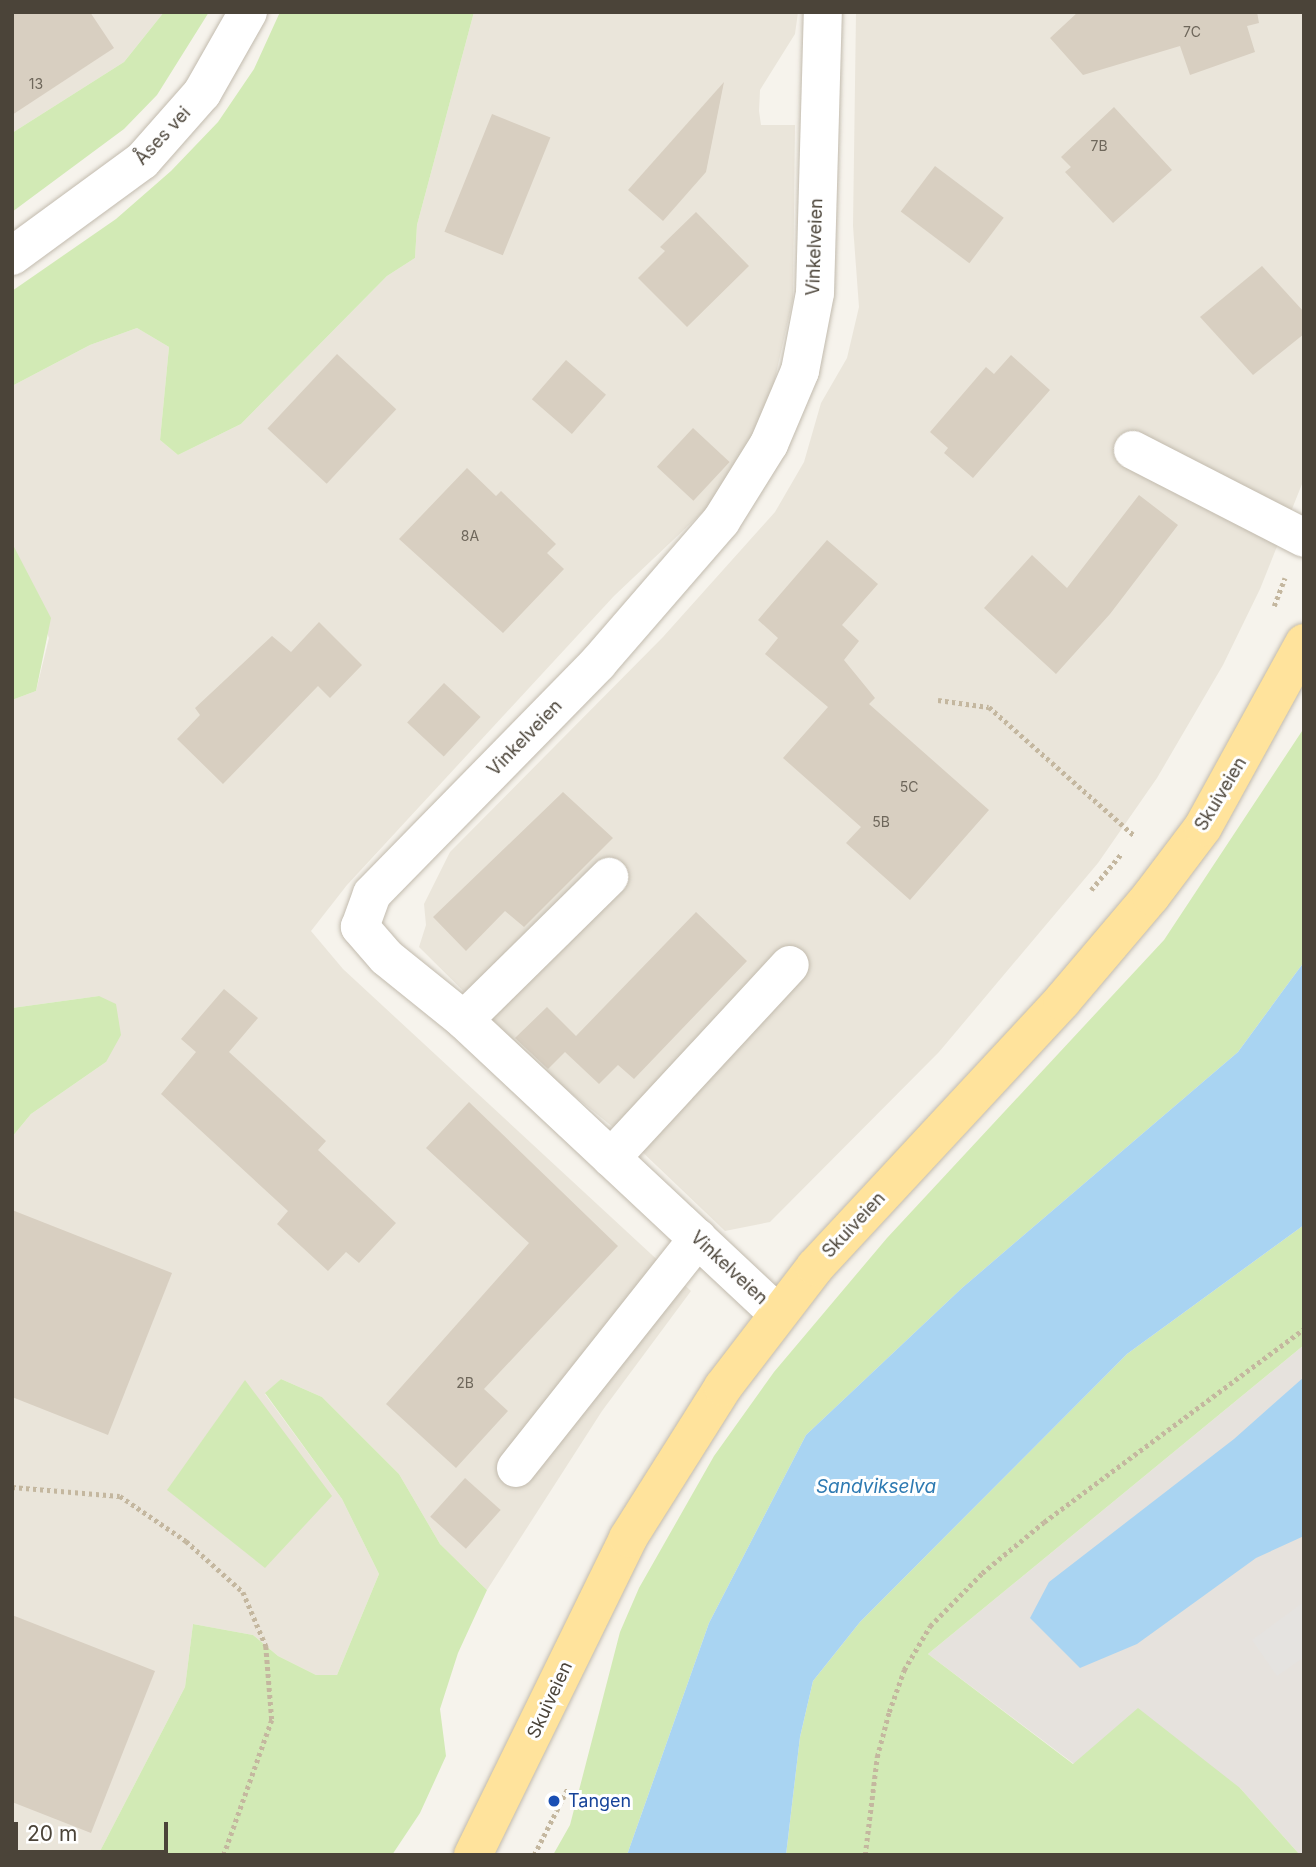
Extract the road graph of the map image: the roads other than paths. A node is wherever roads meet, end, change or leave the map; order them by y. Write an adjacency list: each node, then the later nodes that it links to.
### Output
1 (247, 12): 3 (street, Åses vei)
2 (823, 12): 9 (street, Vinkelveien)
3 (12, 256)
4 (1133, 450): 5 (street)
5 (1304, 538)
6 (1304, 643): 12 (main road, Skuiveien)
7 (609, 877): 9 (street)
8 (790, 965): 10 (street)
9 (464, 1020): 10 (street, Vinkelveien)
10 (611, 1158): 11 (street, Vinkelveien)
11 (698, 1238): 12 (street, Vinkelveien); 13 (street)
12 (778, 1314): 14 (main road, Skuiveien)
13 (516, 1468)
14 (473, 1855)

